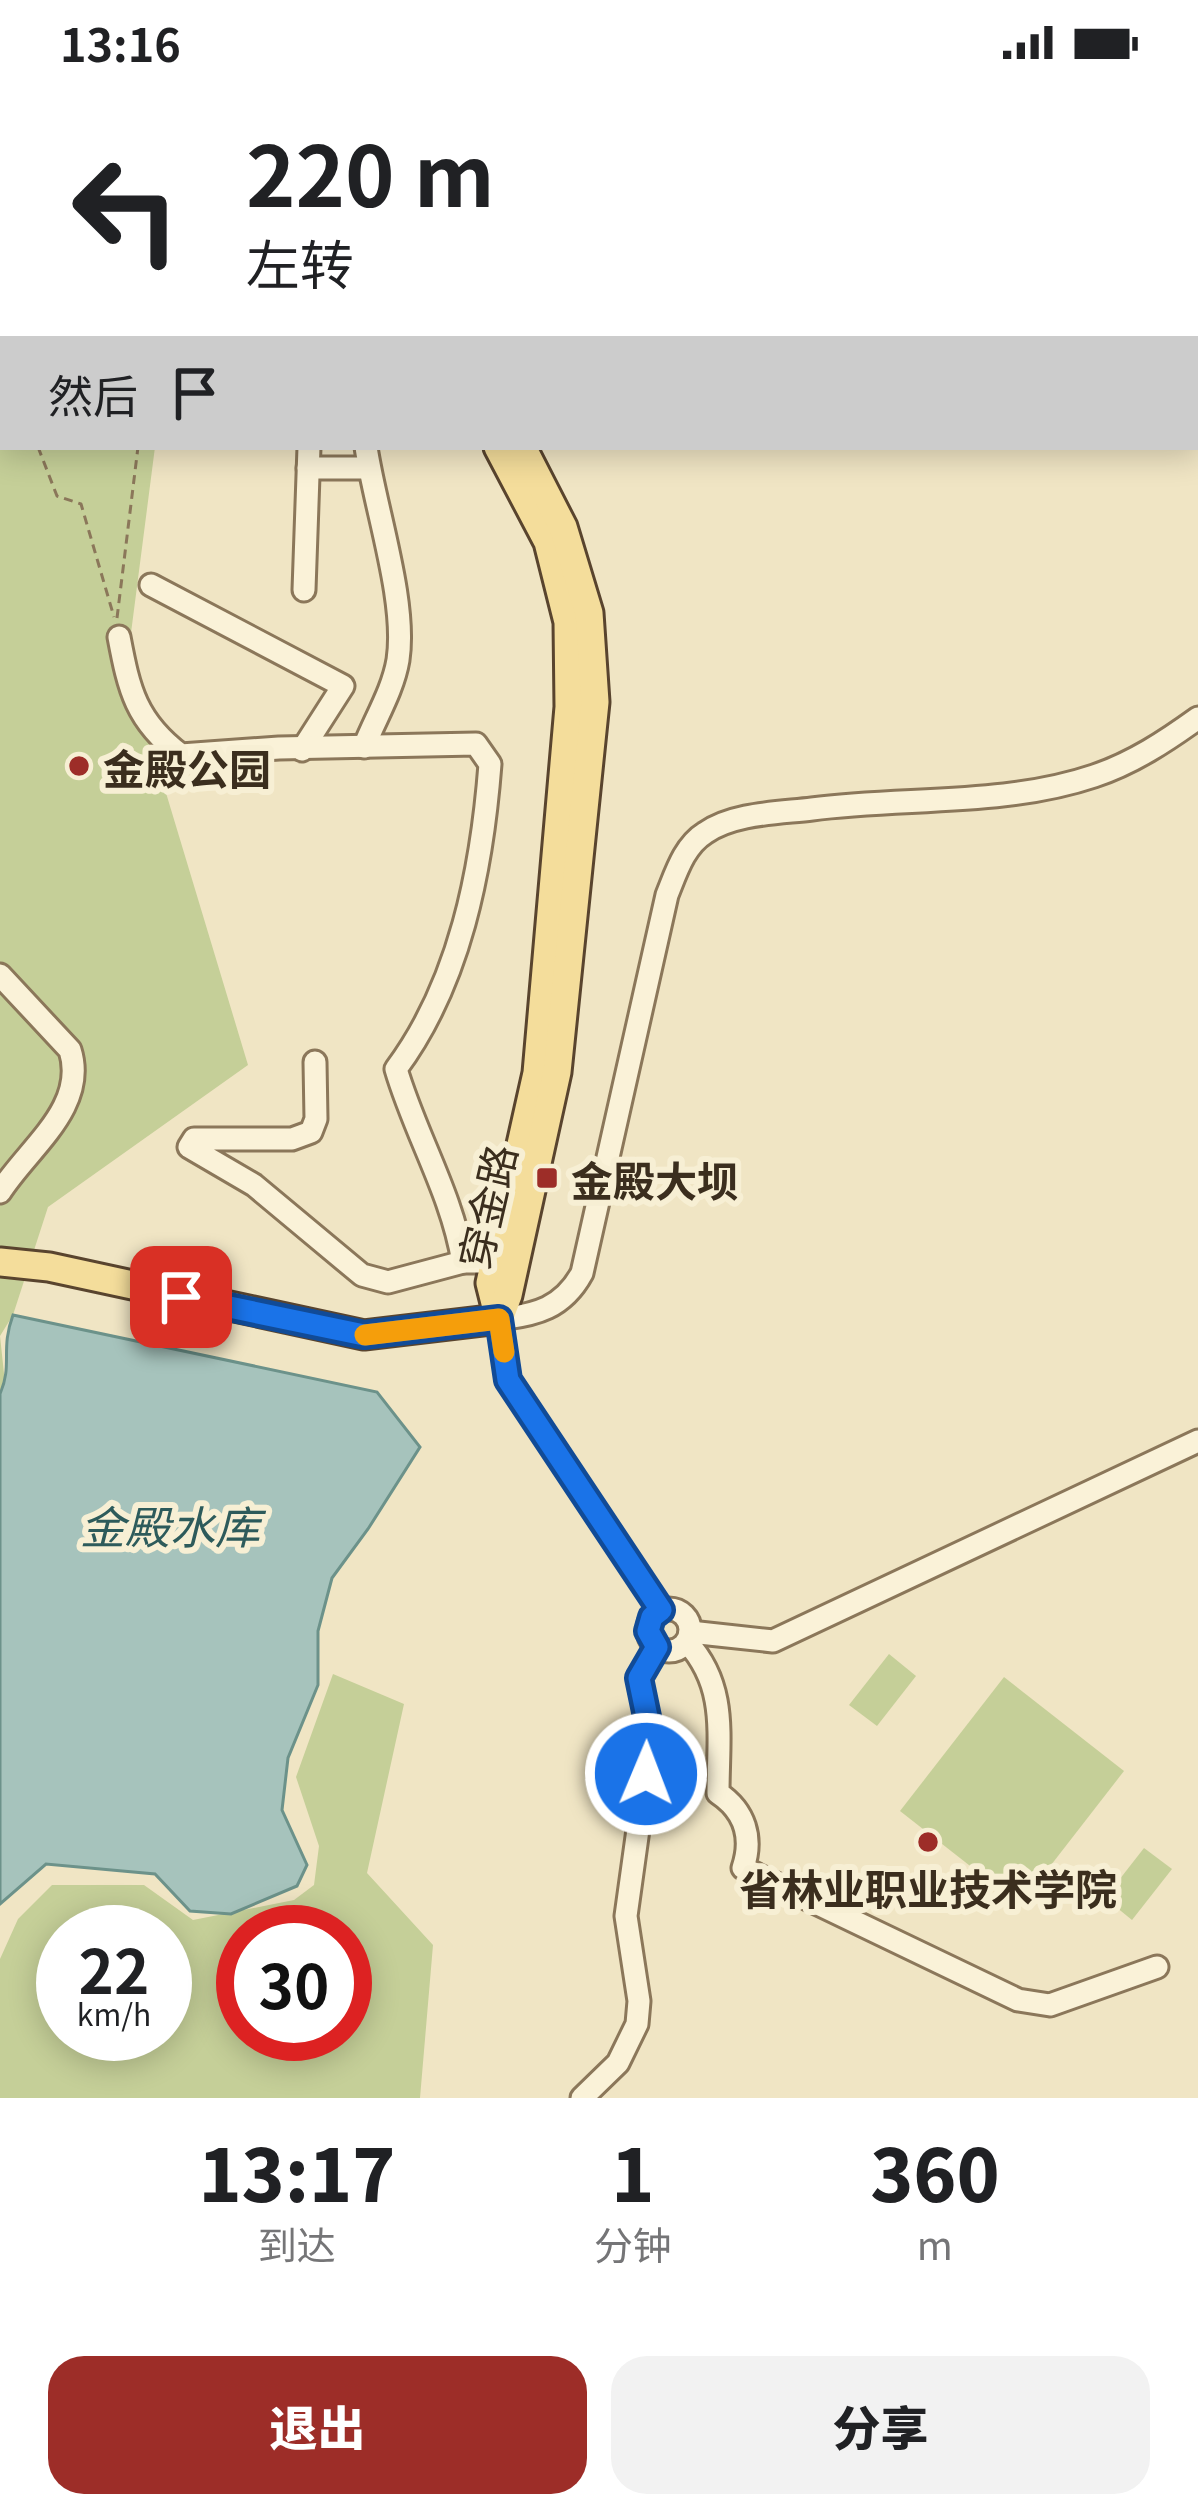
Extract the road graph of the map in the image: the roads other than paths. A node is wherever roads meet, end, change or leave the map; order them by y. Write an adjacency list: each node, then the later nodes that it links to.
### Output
1 (500, 450): 16 (main road, 穿金路)
2 (524, 450): 17 (main road, 穿金路)
3 (367, 457): 4 (street); 9 (street)
4 (309, 458): 6 (street)
5 (151, 585): 10 (street)
6 (304, 590)
7 (118, 637): 10 (street)
8 (1198, 718): 17 (street)
9 (364, 747): 10 (street); 15 (street)
10 (302, 750)
11 (0, 975): 13 (street)
12 (315, 1062): 15 (street)
13 (0, 1192)
14 (0, 1262): 17 (main road)
15 (463, 1262): 16 (street)
16 (496, 1262): 17 (main road, 穿金路)
17 (499, 1319): 19 (street)
18 (1198, 1441): 20 (street)
19 (661, 1610): 20 (street); 21 (street)
20 (688, 1637): 21 (street); 22 (street)
21 (657, 1647): 23 (street)
22 (1157, 1967)
23 (582, 2098)

